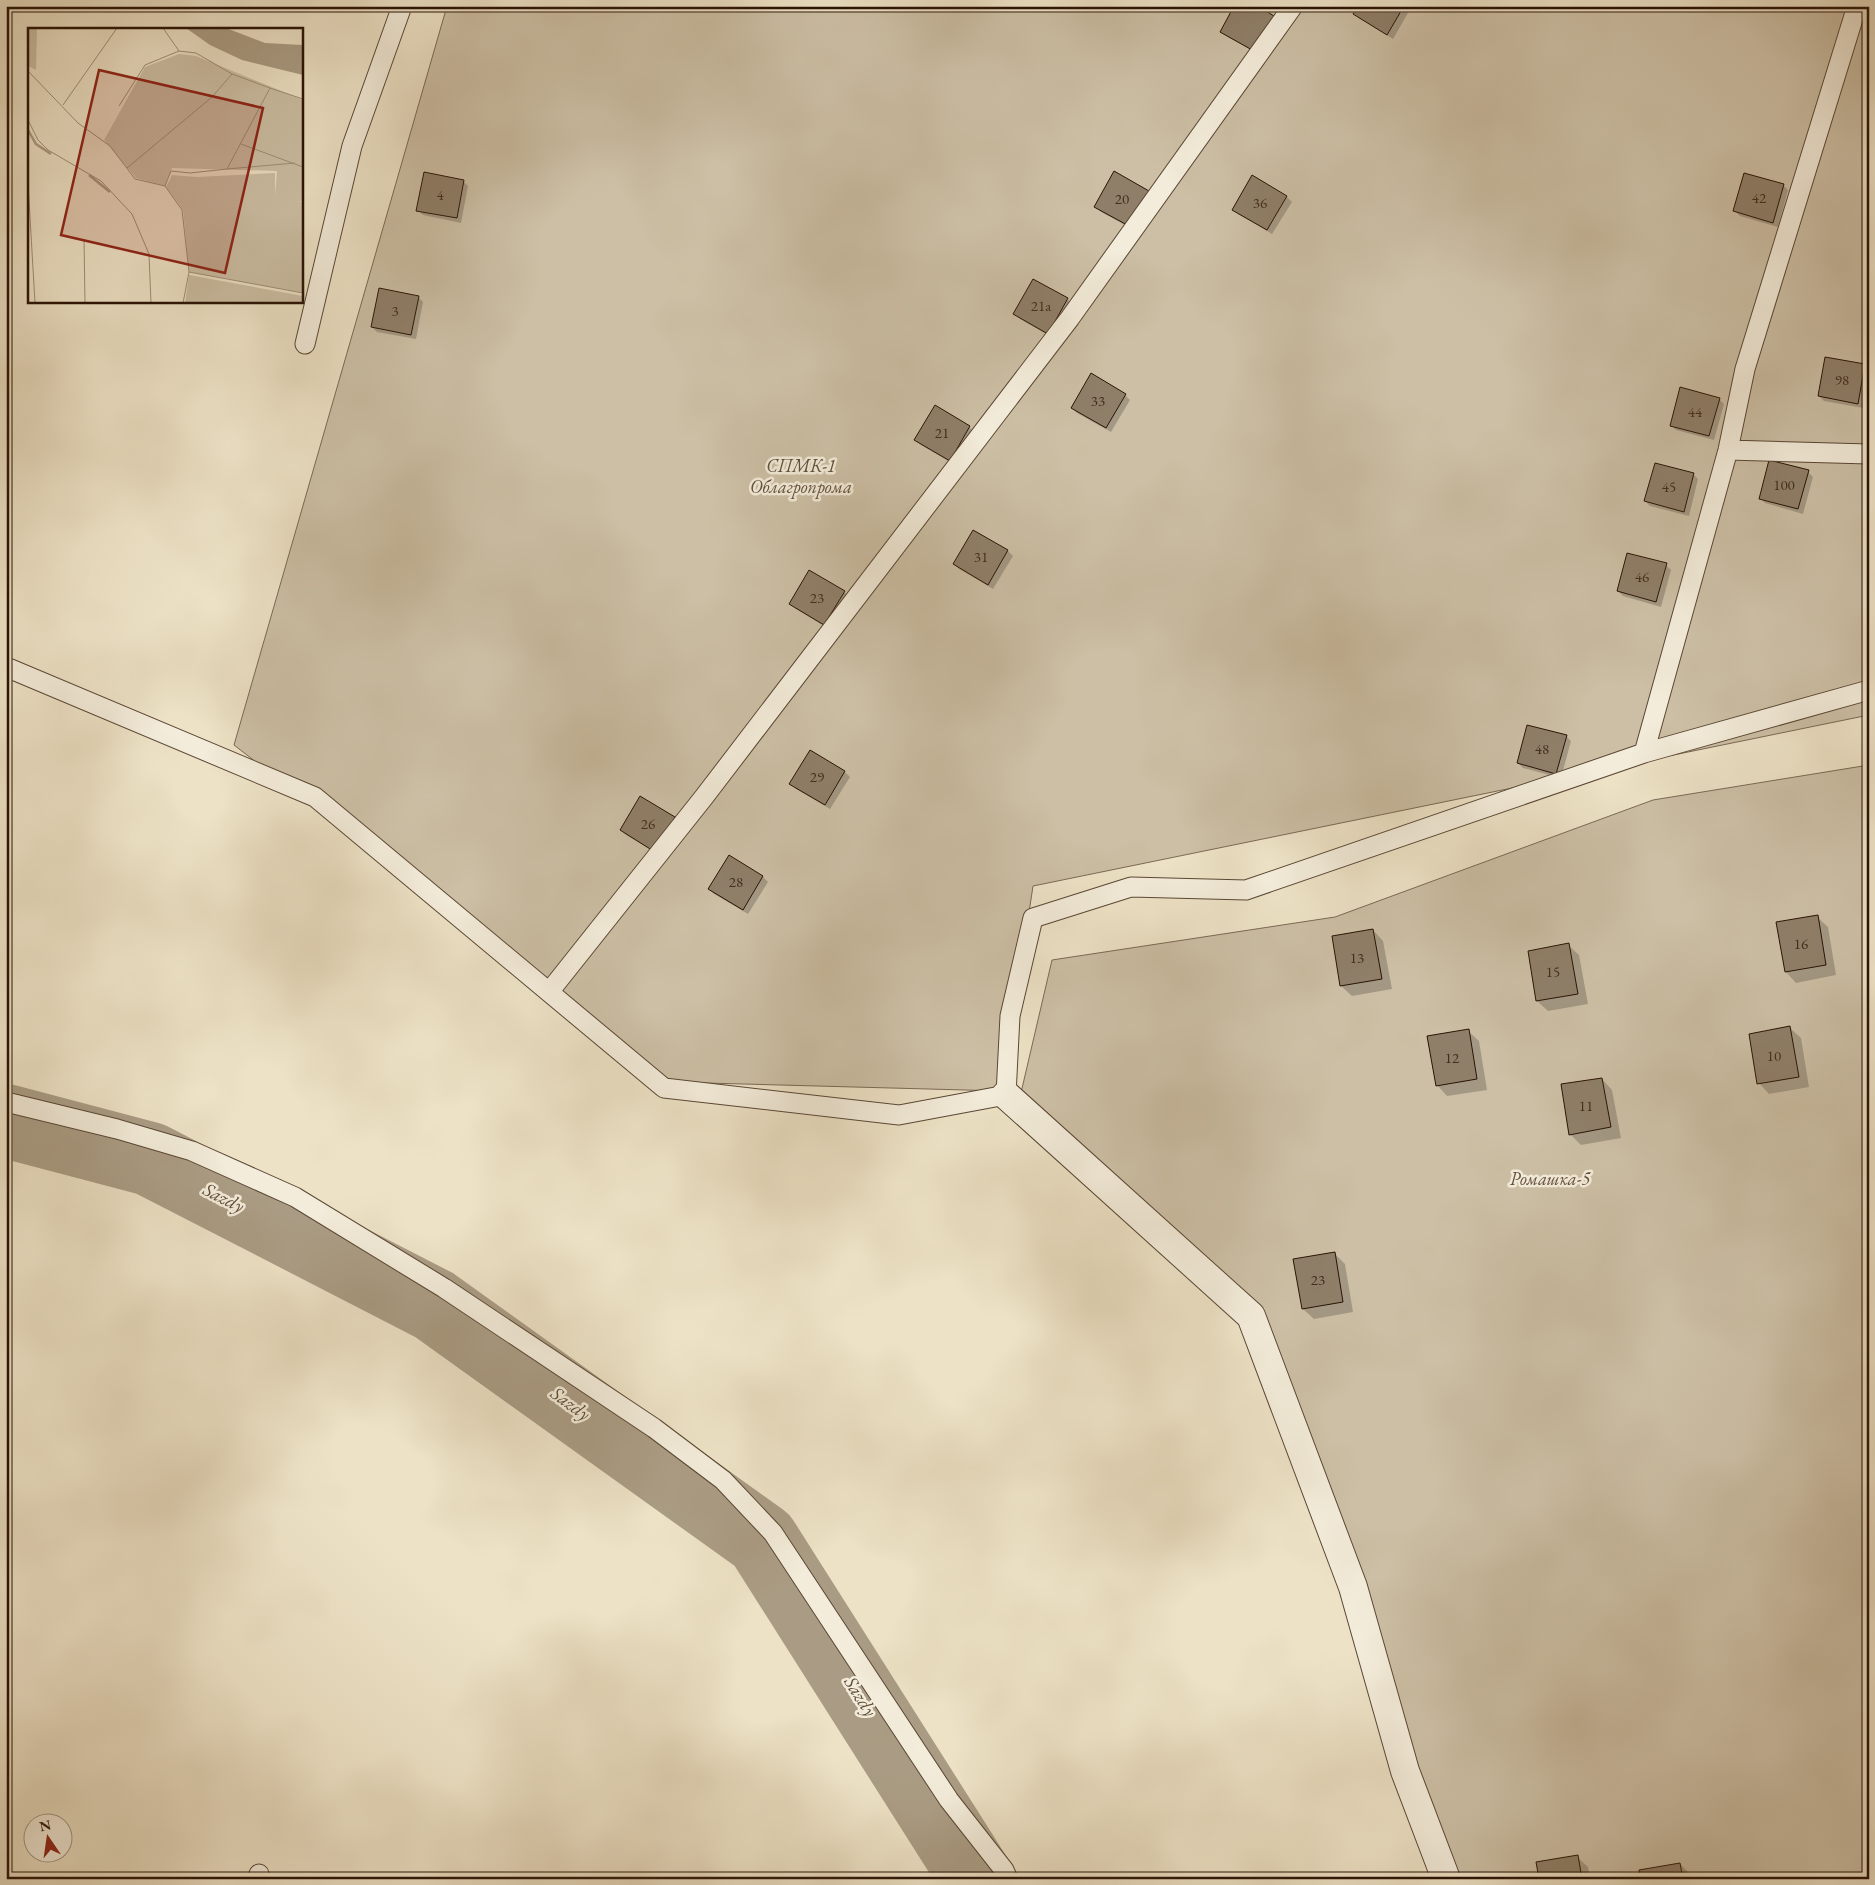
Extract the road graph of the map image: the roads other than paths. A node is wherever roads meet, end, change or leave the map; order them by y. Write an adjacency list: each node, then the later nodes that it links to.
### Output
1 (402, 6): 4 (lane)
2 (1293, 6): 10 (lane)
3 (1857, 6): 5 (lane)
4 (304, 344)
5 (1728, 450): 6 (lane); 9 (lane)
6 (1869, 454)
7 (6, 667): 10 (lane)
8 (1869, 690): 9 (lane)
9 (1644, 753): 11 (lane)
10 (549, 992): 11 (lane)
11 (1006, 1095): 14 (street)
12 (6, 1102): 13 (lane)
13 (1008, 1879)
14 (1446, 1879)

